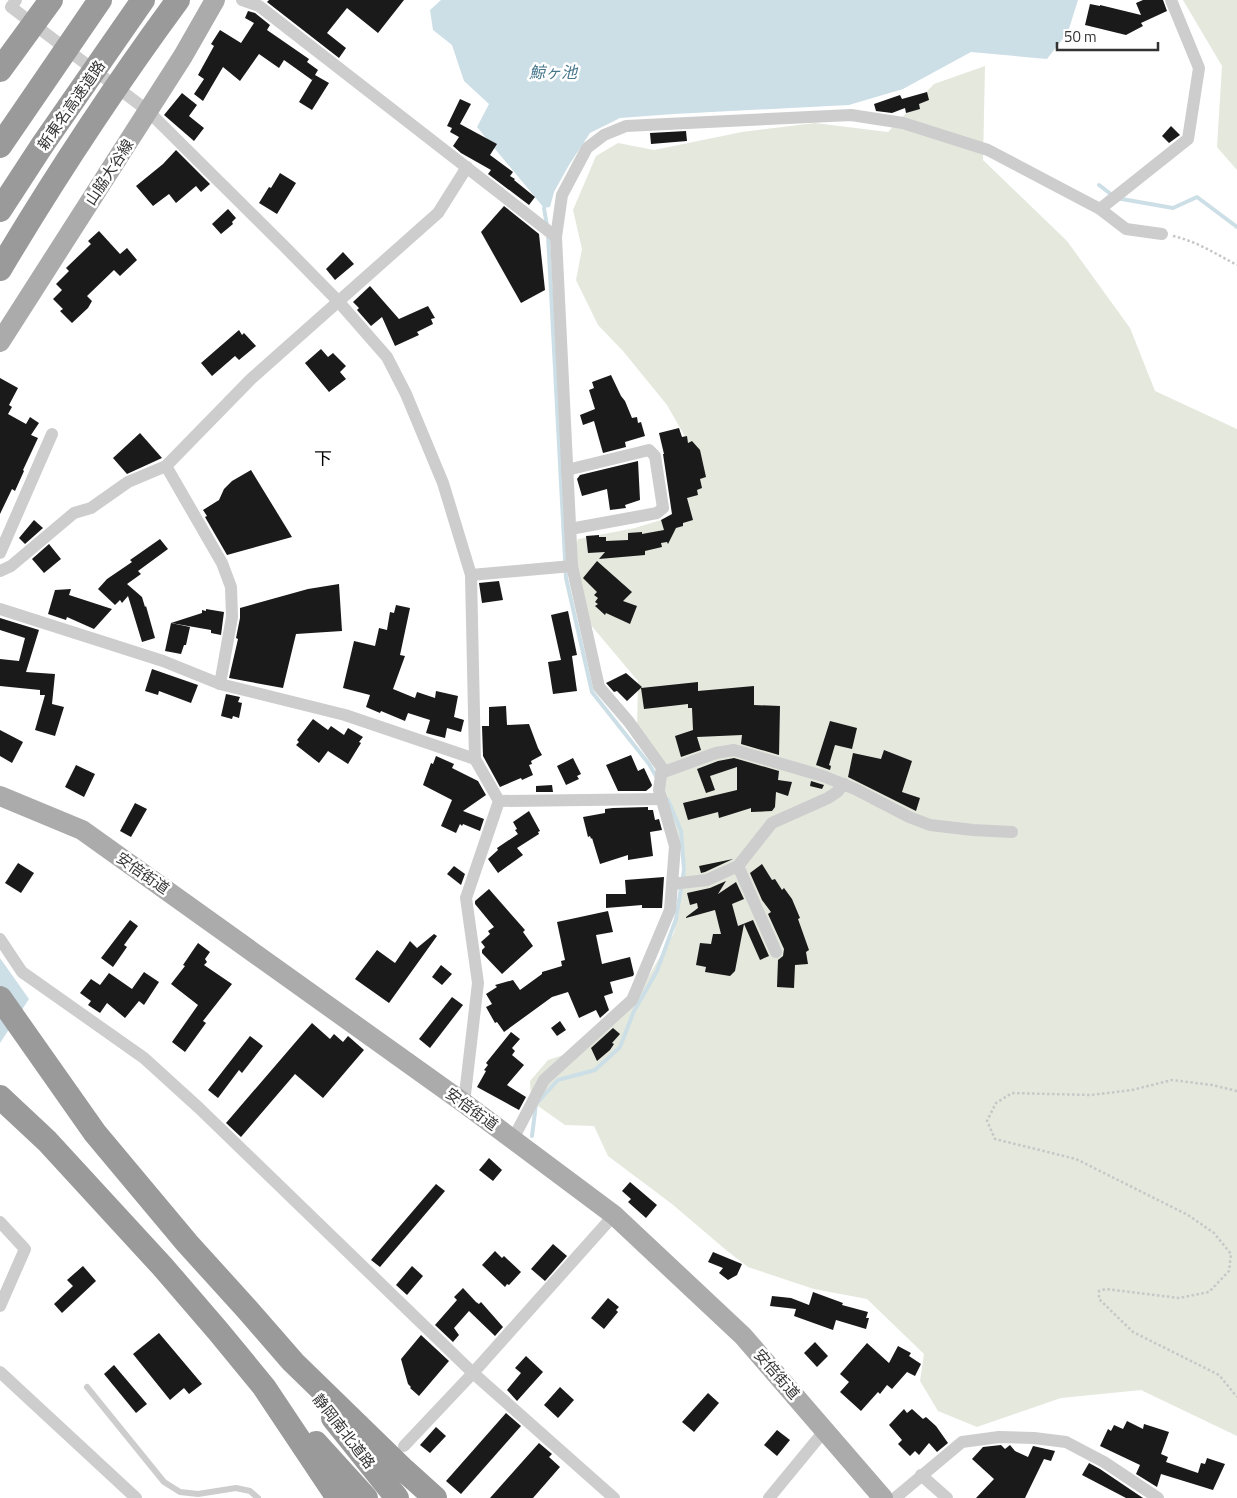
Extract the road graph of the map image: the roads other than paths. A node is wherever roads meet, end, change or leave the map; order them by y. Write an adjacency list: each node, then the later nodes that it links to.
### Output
1 (16, 0): 10 (street)
2 (51, 0): 9 (highway, bridge)
3 (100, 0): 11 (highway, bridge)
4 (143, 0): 14 (highway, 新東名高速道路, bridge)
5 (178, 0): 17 (highway, bridge)
6 (215, 0): 10 (main road, 山脇大谷線)
7 (242, 0): 12 (street)
8 (1170, 0): 13 (street)
9 (0, 70)
10 (148, 111): 18 (street); 19 (main road, 山脇大谷線)
11 (0, 146)
12 (467, 167): 16 (street); 18 (street)
13 (1100, 209): 15 (street); 16 (street)
14 (0, 210)
15 (1162, 234)
16 (556, 237): 22 (street)
17 (0, 269)
18 (338, 302): 21 (street); 27 (street)
19 (0, 342)
20 (52, 434): 24 (street)
21 (166, 466): 26 (street); 29 (street)
22 (567, 470): 23 (street); 23 (street)
23 (570, 529): 25 (street)
24 (0, 553)
25 (572, 566): 27 (street); 31 (street)
26 (0, 570)
27 (471, 575): 30 (street)
28 (0, 609): 29 (street)
29 (220, 684): 30 (street)
30 (475, 759): 35 (street)
31 (662, 773): 32 (street); 34 (street)
32 (844, 784): 36 (street); 37 (street)
33 (0, 796): 43 (main road, 安倍街道)
34 (662, 799): 35 (street); 38 (street)
35 (499, 801): 43 (street)
36 (1012, 832)
37 (738, 866): 38 (street); 40 (street)
38 (673, 884): 44 (street)
39 (0, 939): 50 (street)
40 (776, 952)
41 (0, 998): 48 (highway)
42 (0, 1097): 51 (highway)
43 (464, 1103): 44 (main road, 安倍街道)
44 (513, 1139): 45 (main road, 安倍街道)
45 (614, 1215): 50 (street); 53 (main road, 安倍街道)
46 (0, 1222): 47 (street)
47 (0, 1306)
48 (293, 1362): 60 (highway, 静岡南北道路); 61 (highway)
49 (0, 1372): 56 (street)
50 (473, 1373): 54 (street); 62 (street)
51 (264, 1386): 58 (highway); 59 (highway, 静岡南北道路)
52 (87, 1387): 57 (lane)
53 (825, 1430): 63 (street); 64 (main road, 安倍街道)
54 (404, 1446)
55 (921, 1474): 65 (street); 66 (street); 67 (street)
56 (136, 1498)
57 (258, 1498)
58 (338, 1498)
59 (366, 1498)
60 (397, 1498)
61 (436, 1498)
62 (614, 1498)
63 (769, 1498)
64 (883, 1498)
65 (895, 1498)
66 (947, 1498)
67 (1158, 1498)

